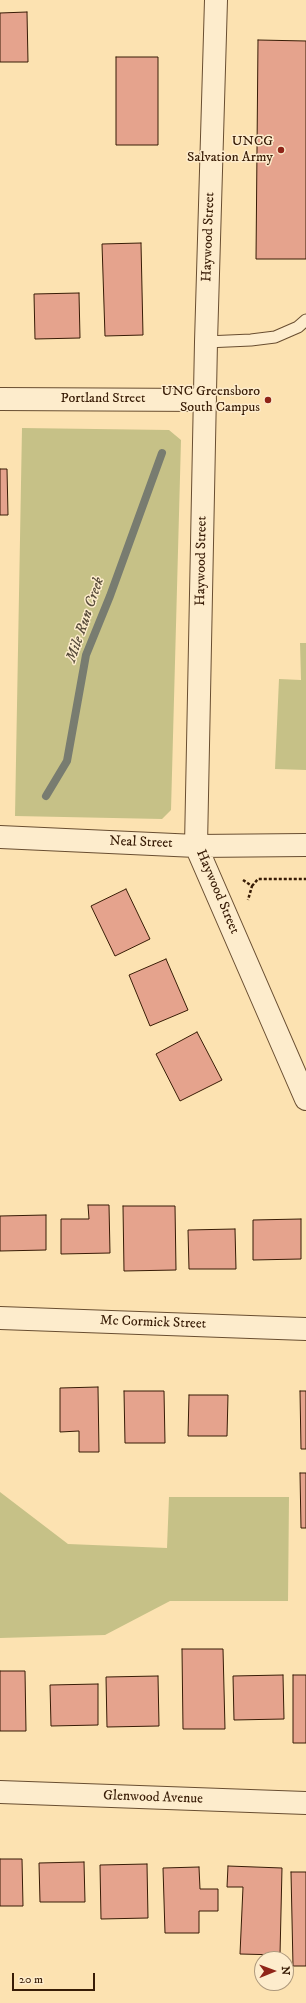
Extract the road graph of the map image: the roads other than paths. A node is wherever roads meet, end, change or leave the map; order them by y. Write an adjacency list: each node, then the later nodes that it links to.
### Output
1 (216, 0): 3 (street, Haywood Street)
2 (306, 320): 3 (lane)
3 (206, 342): 5 (street, Haywood Street)
4 (0, 399): 5 (street, Portland Street)
5 (205, 400): 7 (street, Haywood Street)
6 (0, 837): 7 (street, Neal Street)
7 (196, 846): 8 (street, Neal Street); 9 (street, Haywood Street)
8 (306, 846)
9 (306, 1099)
10 (0, 1318): 11 (street, Mc Cormick Street)
11 (306, 1329)
12 (0, 1792): 13 (street, Glenwood Avenue)
13 (306, 1803)

